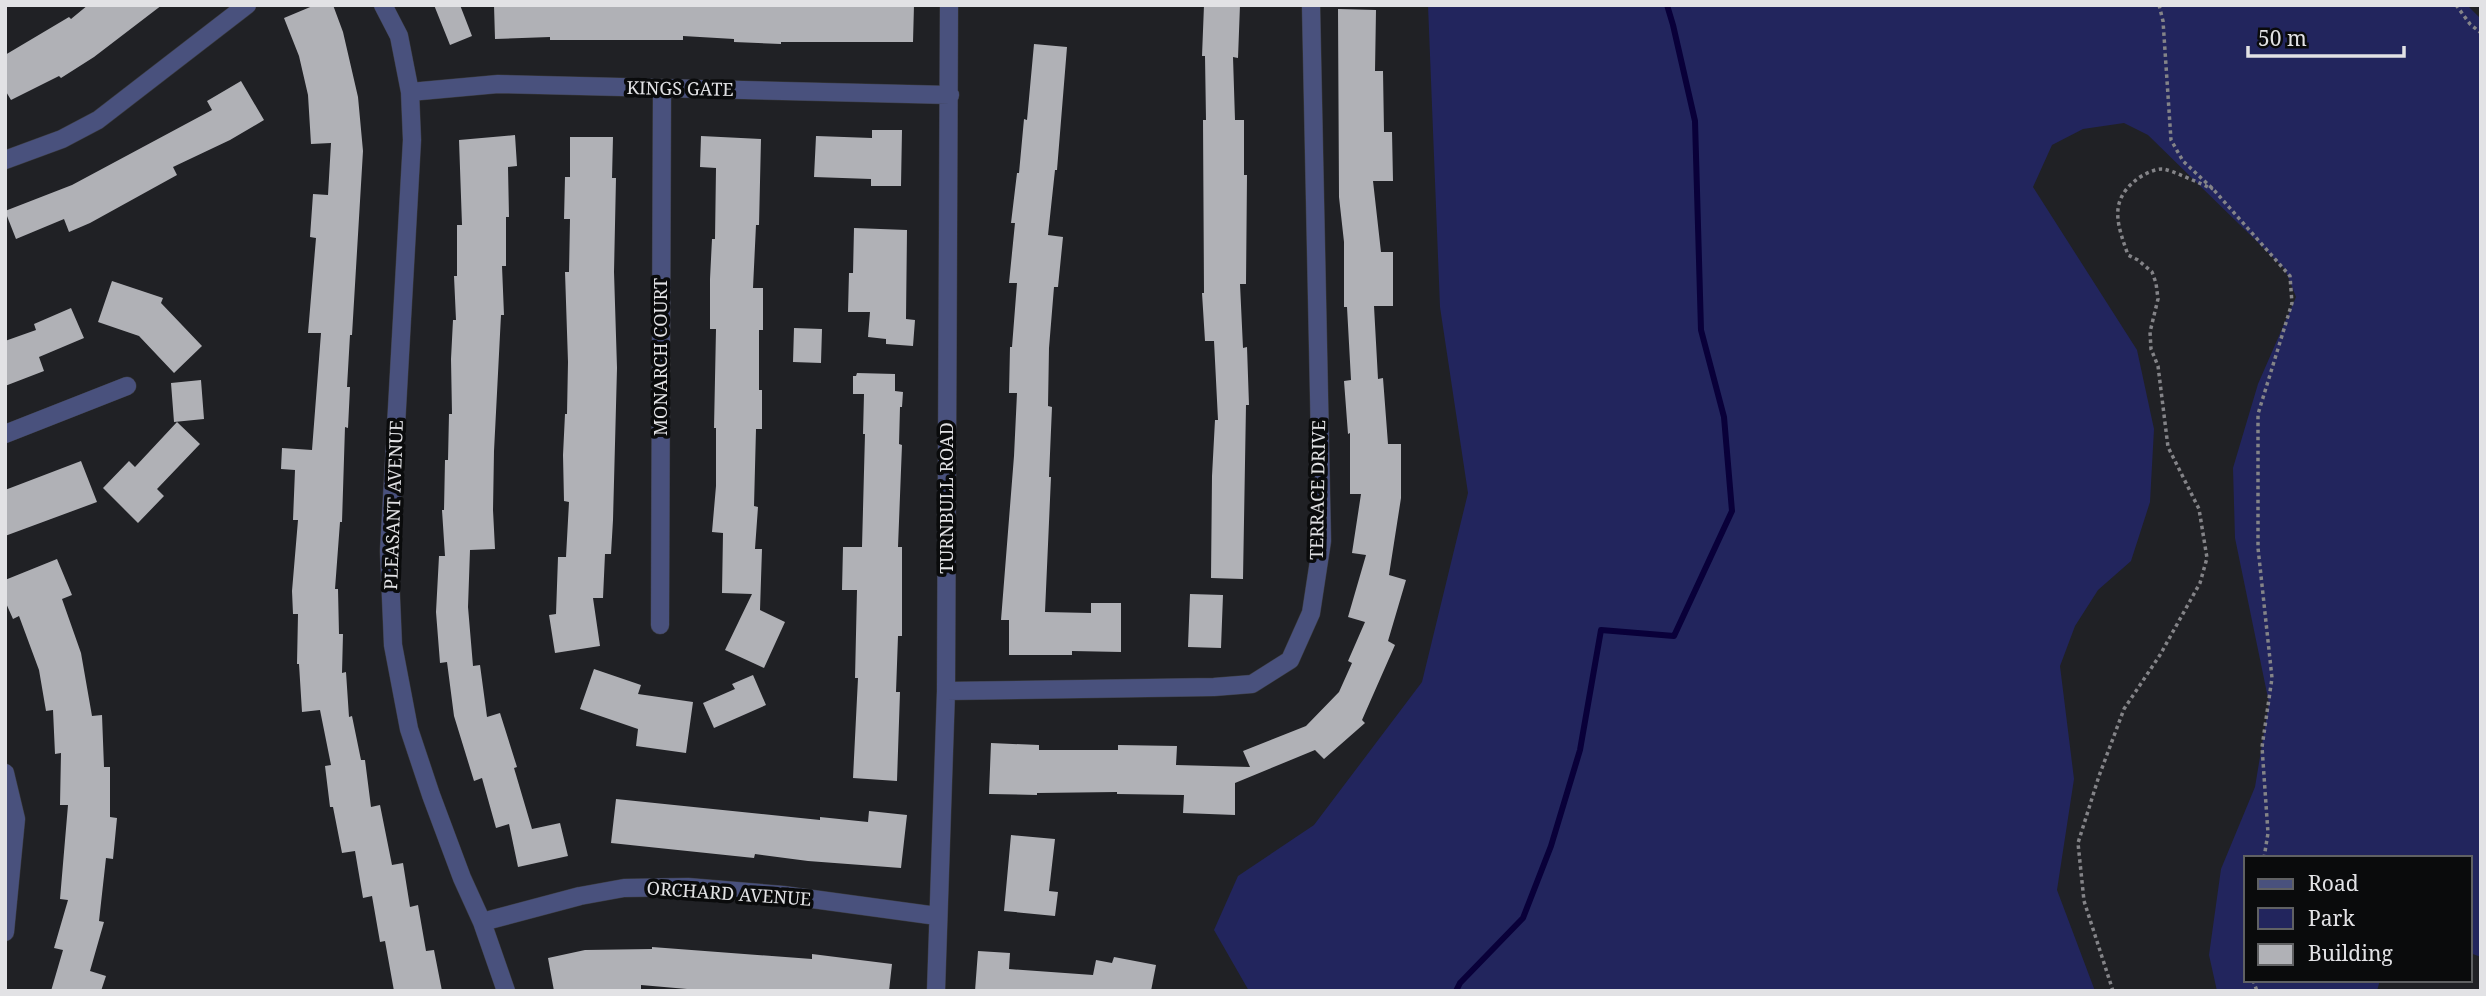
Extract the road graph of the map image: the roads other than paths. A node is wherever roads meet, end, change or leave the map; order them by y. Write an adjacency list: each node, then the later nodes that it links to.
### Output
1 (247, 5): 8 (street)
2 (383, 5): 6 (street, PLEASANT AVENUE)
3 (949, 5): 7 (street, TURNBULL ROAD)
4 (1311, 5): 12 (street, TERRACE DRIVE)
5 (662, 89): 6 (street, KINGS GATE); 7 (street, KINGS GATE); 11 (street, MONARCH COURT)
6 (410, 92): 15 (street, PLEASANT AVENUE)
7 (950, 95): 12 (street, TURNBULL ROAD)
8 (5, 160)
9 (127, 386): 10 (street)
10 (5, 434)
11 (660, 625)
12 (946, 691): 14 (street, TURNBULL ROAD)
13 (5, 772): 16 (street)
14 (937, 916): 15 (street, ORCHARD AVENUE); 18 (street, TURNBULL ROAD)
15 (482, 922): 17 (street, PLEASANT AVENUE)
16 (5, 932)
17 (506, 991)
18 (936, 991)

